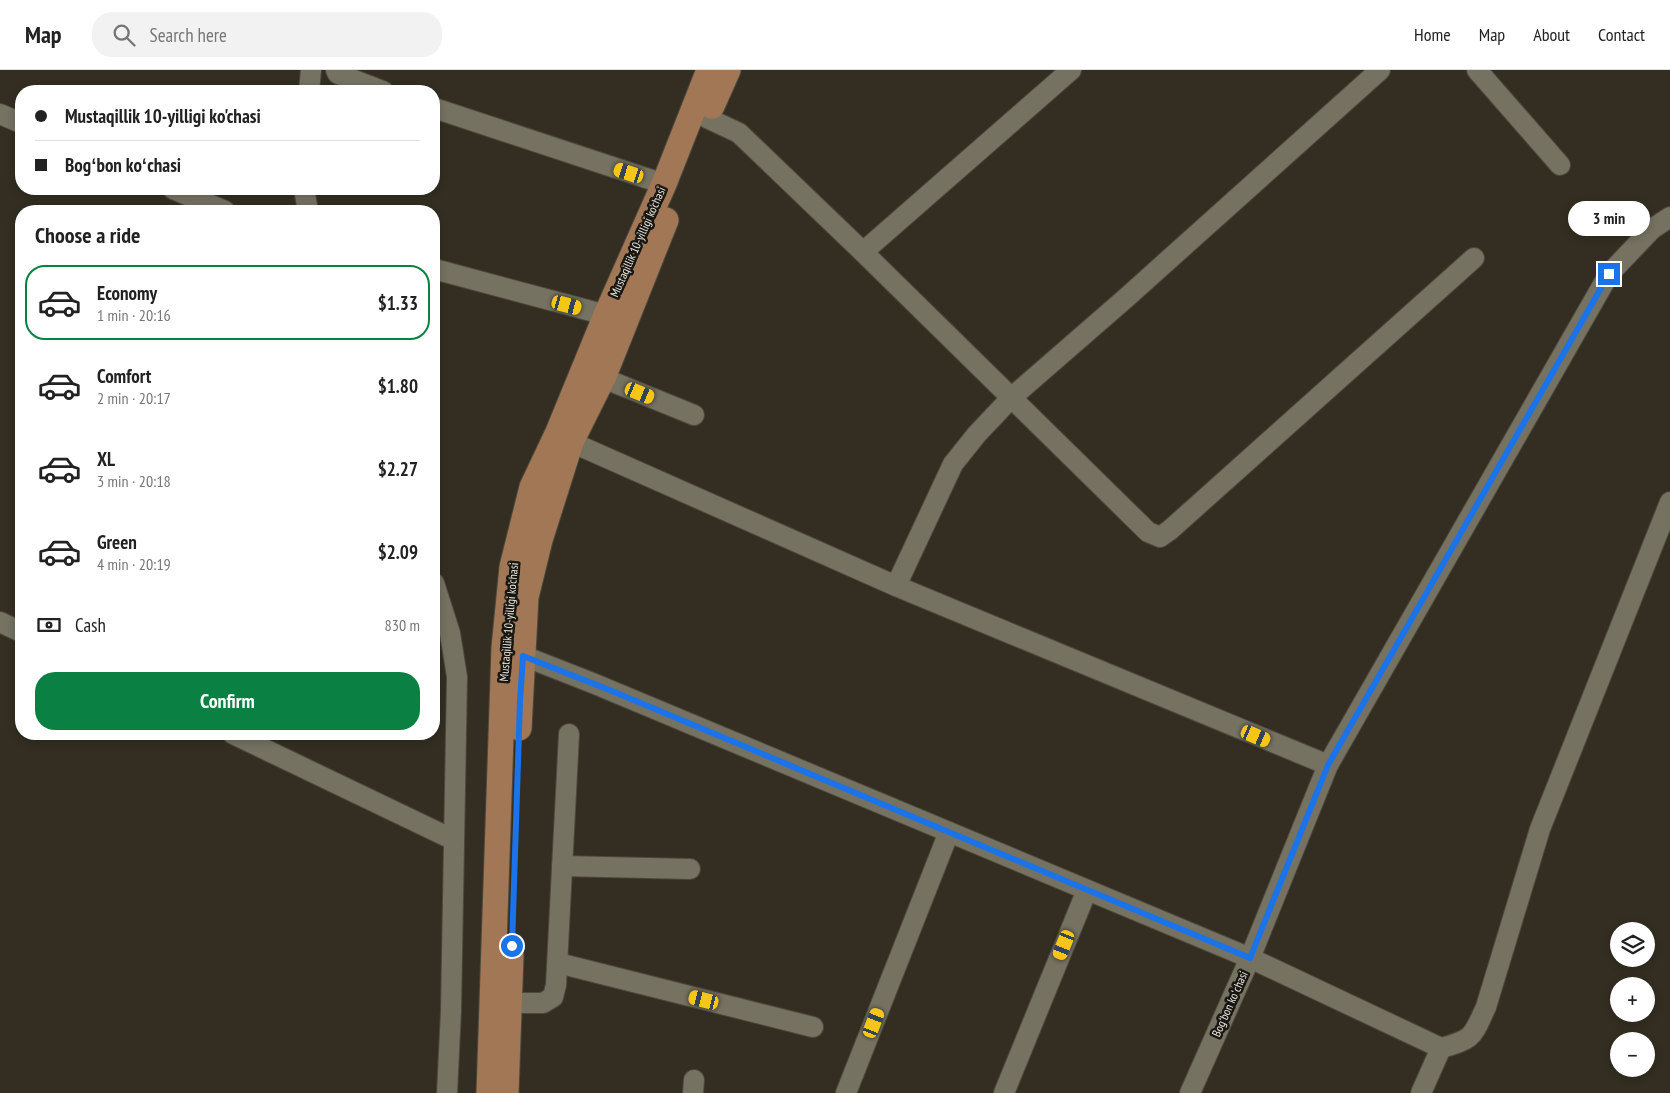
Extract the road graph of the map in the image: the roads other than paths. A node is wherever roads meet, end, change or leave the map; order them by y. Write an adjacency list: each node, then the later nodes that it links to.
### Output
1 (311, 70): 8 (street)
2 (336, 70): 9 (street)
3 (709, 70): 15 (main road, Mustaqillik 10-yilligi ko'chasi)
4 (728, 70): 12 (main road, Mustaqillik 10-yilligi ko'chasi)
5 (1071, 70): 19 (street)
6 (1380, 70): 24 (street)
7 (1477, 70): 14 (street)
8 (310, 85)
9 (367, 85)
10 (440, 110): 15 (street)
11 (0, 114): 13 (street)
12 (707, 118): 19 (street); 23 (main road, Mustaqillik 10-yilligi ko'chasi)
13 (15, 121)
14 (1560, 165)
15 (664, 184): 22 (main road, Mustaqillik 10-yilligi ko'chasi)
16 (187, 195): 17 (street)
17 (211, 205)
18 (1670, 217): 35 (street, Bogʻbon koʻchasi)
19 (863, 252): 24 (street)
20 (1474, 258): 24 (street)
21 (440, 271): 22 (street)
22 (606, 315): 32 (main road, Mustaqillik 10-yilligi ko'chasi)
23 (603, 378): 25 (street); 26 (main road, Mustaqillik 10-yilligi ko'chasi)
24 (1011, 398): 28 (street)
25 (694, 415)
26 (571, 442): 28 (street); 32 (main road, Mustaqillik 10-yilligi ko'chasi)
27 (1670, 502): 45 (street)
28 (896, 586): 35 (street)
29 (440, 602): 37 (street)
30 (0, 622): 31 (street)
31 (15, 629)
32 (514, 652): 36 (street); 43 (main road, Mustaqillik 10-yilligi ko'chasi); 47 (main road, Mustaqillik 10-yilligi ko'chasi)
33 (569, 734): 38 (street)
34 (246, 740): 37 (street)
35 (1328, 765): 41 (street, Bogʻbon koʻchasi)
36 (949, 832): 40 (street); 49 (street)
37 (454, 840): 46 (street)
38 (562, 866): 39 (street); 42 (street)
39 (690, 869)
40 (1087, 890): 41 (street); 50 (street)
41 (1250, 958): 45 (street); 51 (street, Bogʻbon koʻchasi)
42 (558, 963): 43 (street); 44 (street)
43 (510, 1003): 48 (main road, Mustaqillik 10-yilligi ko'chasi)
44 (813, 1027)
45 (1441, 1048): 52 (street)
46 (447, 1093)
47 (489, 1093)
48 (506, 1093)
49 (846, 1093)
50 (1004, 1093)
51 (1190, 1093)
52 (1421, 1093)

